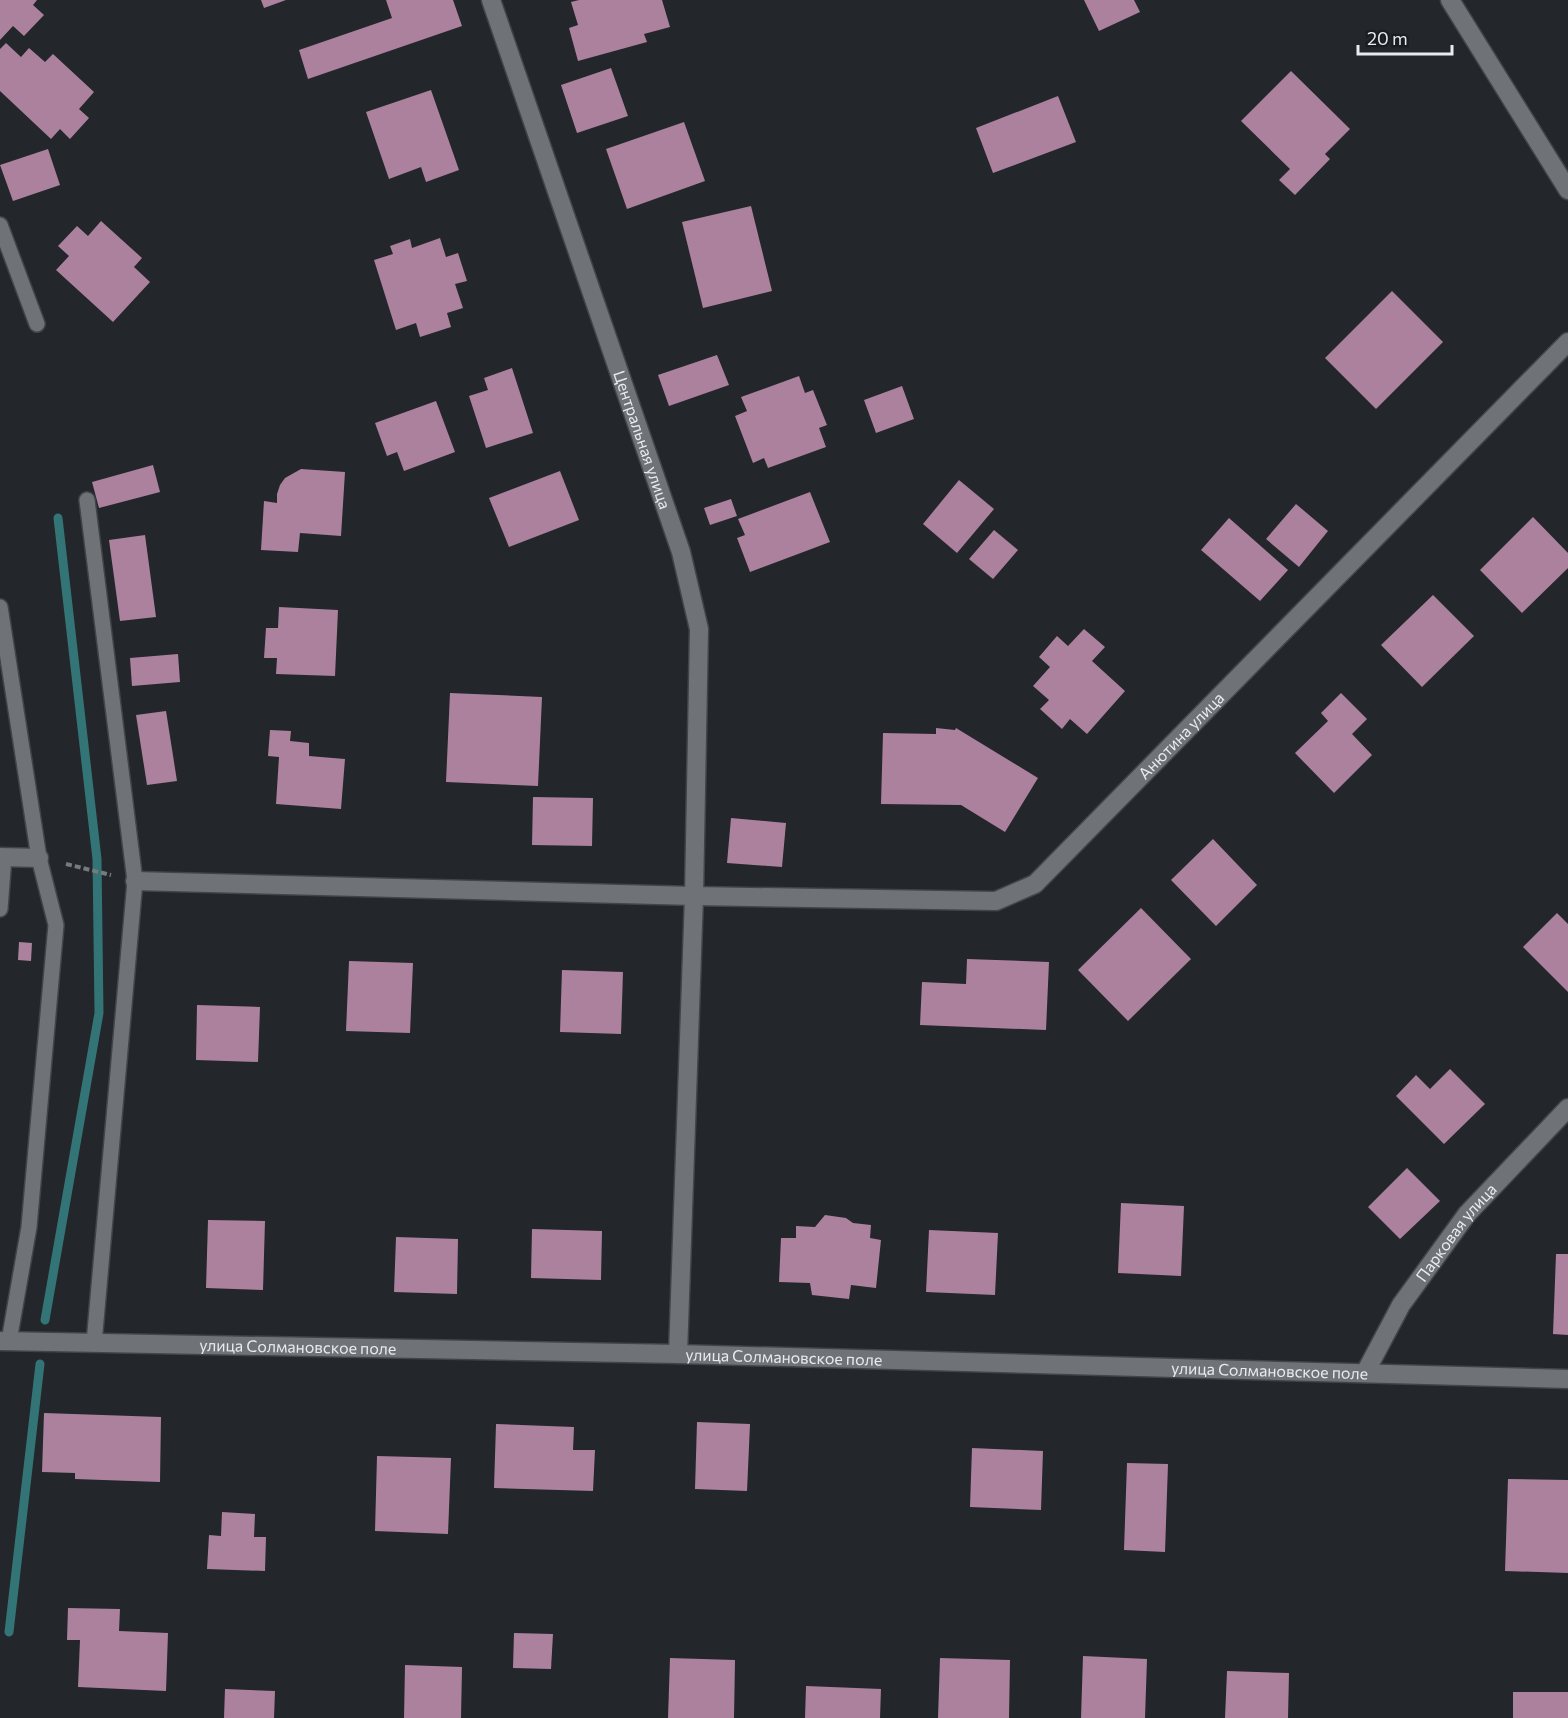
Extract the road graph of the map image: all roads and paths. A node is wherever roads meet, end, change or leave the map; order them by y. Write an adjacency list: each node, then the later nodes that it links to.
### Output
1 (492, 0): 12 (street, Центральная улица)
2 (1450, 0): 3 (street)
3 (1568, 190)
4 (0, 225): 5 (lane)
5 (37, 324)
6 (1568, 342): 12 (street, Анютина улица)
7 (87, 500): 11 (lane)
8 (0, 607): 10 (lane)
9 (2, 857): 10 (street); 13 (lane)
10 (39, 858): 11 (path); 15 (lane)
11 (135, 881): 12 (street, Анютина улица); 16 (lane)
12 (694, 896): 17 (street, Центральная улица)
13 (0, 909)
14 (1568, 1108): 18 (street, Парковая улица)
15 (5, 1341): 16 (street, улица Солмановское поле)
16 (94, 1343): 17 (street, улица Солмановское поле)
17 (678, 1354): 18 (street, улица Солмановское поле)
18 (1365, 1373): 19 (street, улица Солмановское поле)
19 (1568, 1379)

